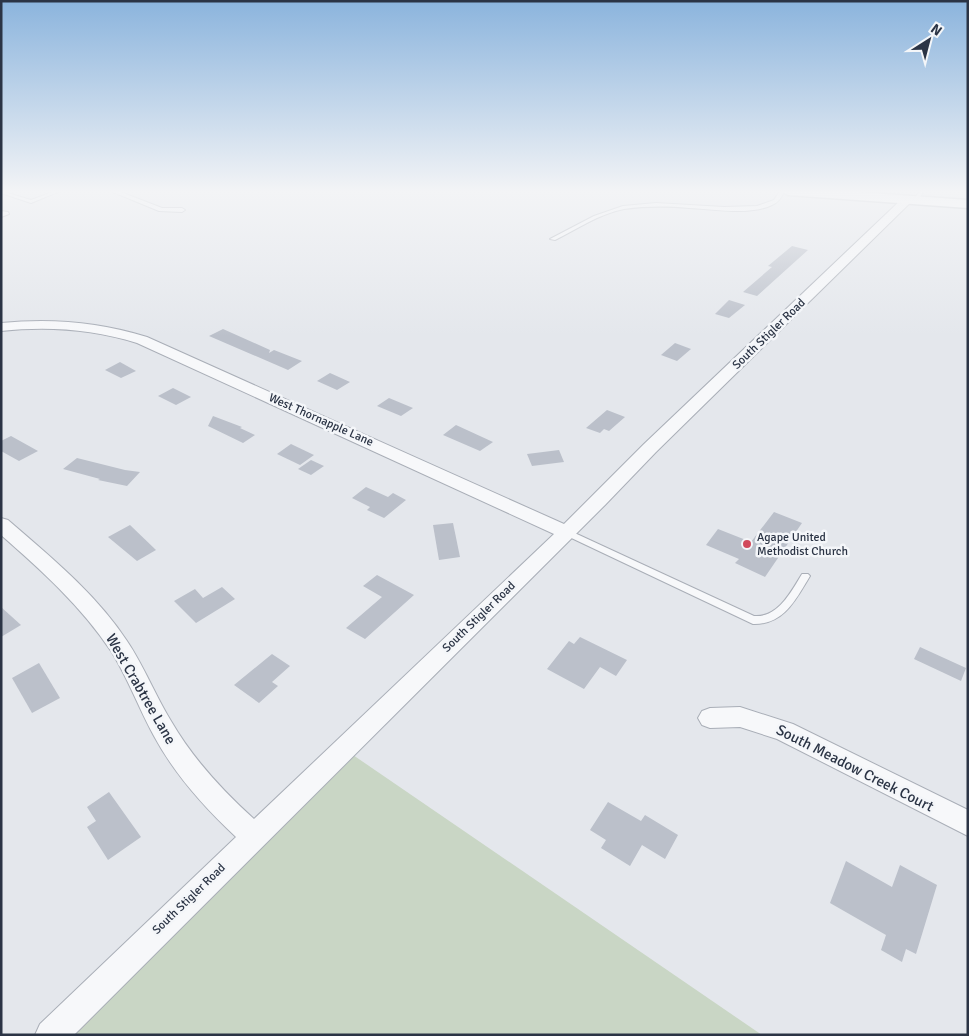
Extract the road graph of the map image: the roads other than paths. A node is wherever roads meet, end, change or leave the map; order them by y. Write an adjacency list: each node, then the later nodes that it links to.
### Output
1 (870, 239): 4 (street, South Stigler Road)
2 (1, 327): 4 (street, West Thornapple Lane)
3 (1, 524): 8 (street, West Crabtree Lane)
4 (566, 532): 5 (lane); 8 (street, South Stigler Road)
5 (805, 576)
6 (710, 718): 7 (street, South Meadow Creek Court)
7 (968, 824)
8 (254, 836): 9 (street, South Stigler Road)
9 (51, 1035)

